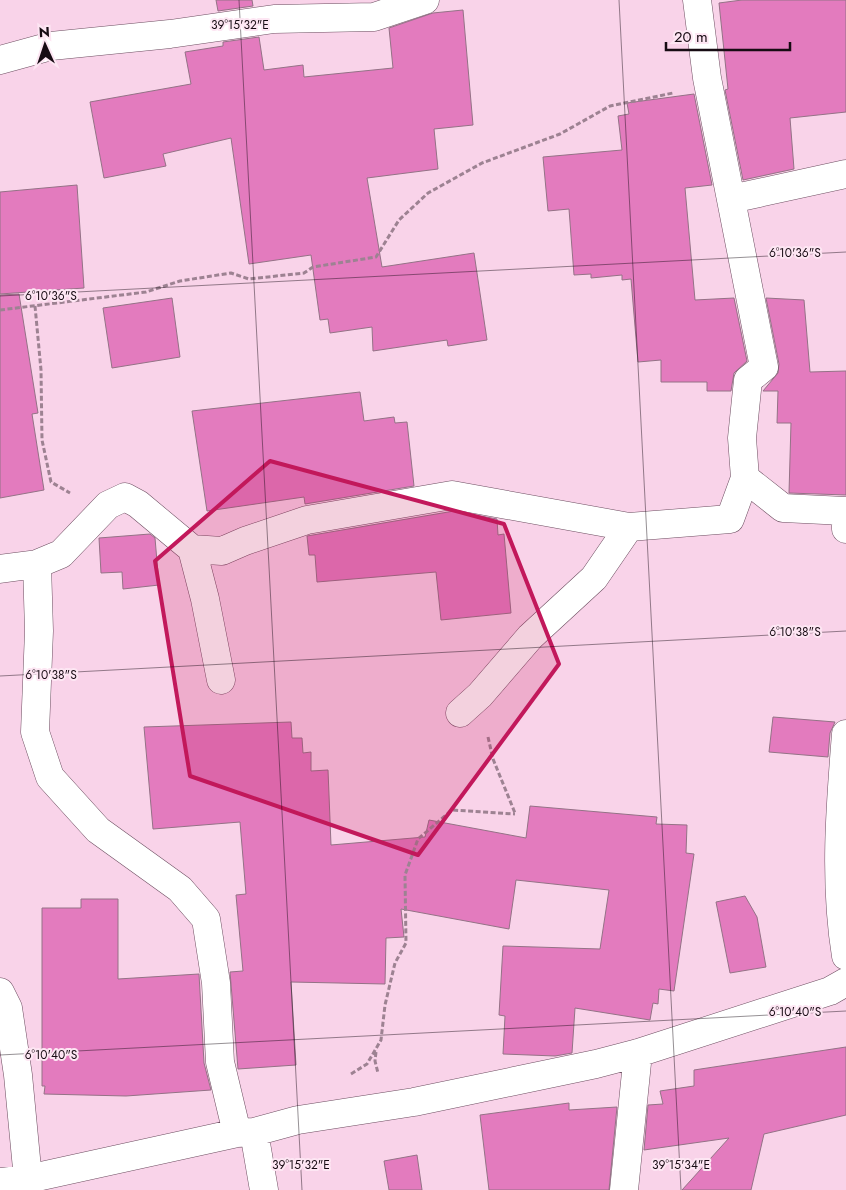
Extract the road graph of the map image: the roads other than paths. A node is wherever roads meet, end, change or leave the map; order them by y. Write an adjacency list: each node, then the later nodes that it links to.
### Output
1 (425, 0): 3 (street)
2 (697, 0): 5 (street)
3 (0, 60)
4 (846, 174): 5 (street)
5 (732, 199): 6 (street)
6 (745, 478): 7 (street); 8 (street)
7 (629, 527): 9 (street); 13 (street)
8 (846, 529)
9 (192, 549): 10 (street); 12 (street)
10 (37, 564): 11 (street); 19 (street)
11 (0, 569)
12 (221, 680)
13 (460, 713)
14 (846, 734): 15 (street)
15 (846, 956)
16 (846, 982): 18 (street)
17 (0, 992): 20 (street)
18 (638, 1053): 19 (street); 23 (street)
19 (245, 1132): 20 (street); 22 (street)
20 (28, 1179): 21 (street)
21 (0, 1182)
22 (264, 1190)
23 (624, 1190)

